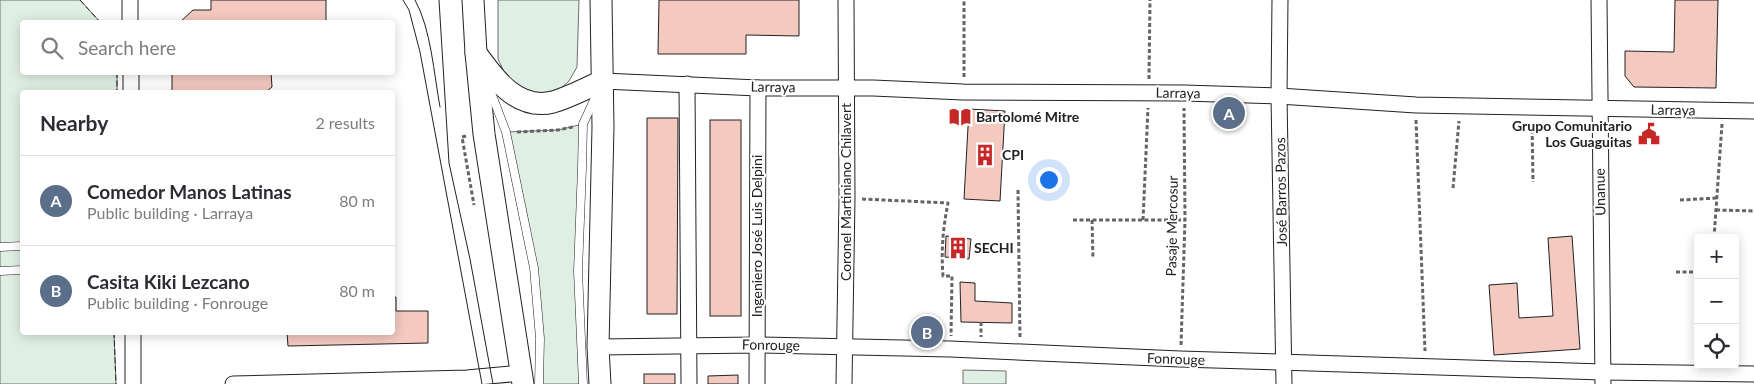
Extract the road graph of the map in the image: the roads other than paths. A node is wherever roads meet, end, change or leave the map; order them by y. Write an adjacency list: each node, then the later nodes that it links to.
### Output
1 (130, 0): 7 (street)
2 (601, 0): 10 (main road)
3 (846, 0): 13 (street, Coronel Martiniano Chilavert)
4 (1280, 0): 15 (street, José Barros Pazos)
5 (1599, 0): 16 (street, Unanue)
6 (472, 3): 8 (main road)
7 (130, 20)
8 (476, 53): 10 (main road); 30 (main road); 30 (lane)
9 (131, 75): 14 (street)
10 (602, 81): 11 (street, Larraya); 26 (main road); 33 (lane)
11 (686, 84): 12 (street, Larraya); 23 (street)
12 (758, 88): 13 (street, Larraya); 24 (street, Ingeniero José Luis Delpini)
13 (847, 89): 15 (street, Larraya); 25 (street, Coronel Martiniano Chilavert)
14 (131, 90)
15 (1279, 96): 16 (street, Larraya); 27 (street, José Barros Pazos)
16 (1599, 108): 17 (street, Larraya); 29 (street, Unanue)
17 (1754, 111)
18 (20, 246): 19 (lane)
19 (0, 247)
20 (20, 270): 21 (lane)
21 (0, 271)
22 (133, 335): 31 (street)
23 (690, 345): 24 (street, Fonrouge); 26 (street, Fonrouge); 35 (street)
24 (757, 345): 25 (street, Fonrouge); 36 (street, Ingeniero José Luis Delpini)
25 (845, 346): 27 (street, Fonrouge); 37 (street, Coronel Martiniano Chilavert)
26 (598, 347): 34 (main road)
27 (1284, 361): 29 (street, Fonrouge); 38 (street, José Barros Pazos)
28 (1754, 374): 29 (street, Fonrouge)
29 (1603, 378)
30 (528, 380): 32 (street)
31 (133, 384)
32 (233, 384)
33 (583, 384)
34 (600, 384)
35 (689, 384)
36 (757, 384)
37 (844, 384)
38 (1284, 384)

